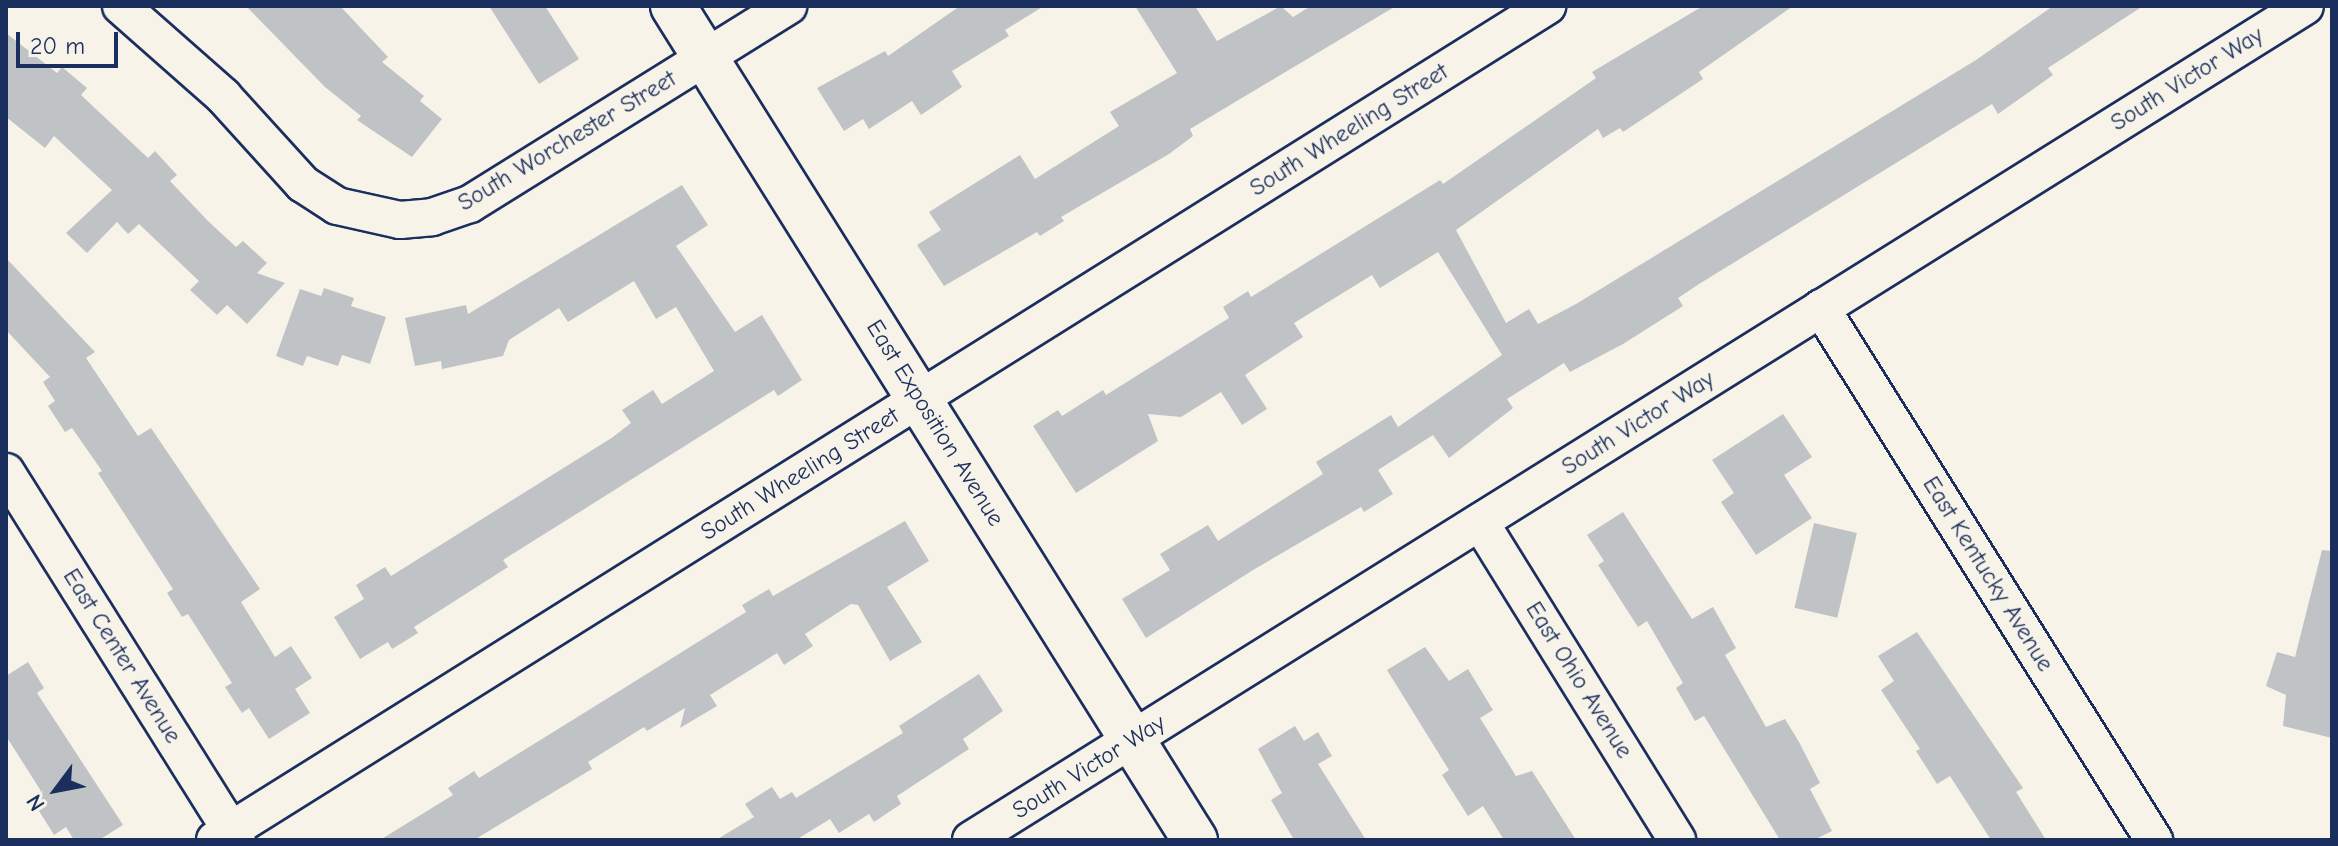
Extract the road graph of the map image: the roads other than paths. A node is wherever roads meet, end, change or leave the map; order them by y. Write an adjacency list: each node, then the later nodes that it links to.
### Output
1 (121, 6): 6 (street, South Worchester Street)
2 (673, 6): 6 (street, East Exposition Avenue)
3 (788, 6): 6 (street, South Worchester Street)
4 (1547, 6): 8 (street, South Wheeling Street)
5 (2305, 6): 7 (street, South Victor Way)
6 (706, 58): 8 (street, East Exposition Avenue)
7 (1821, 308): 10 (street, South Victor Way); 16 (street, East Kentucky Avenue)
8 (920, 399): 11 (street, East Exposition Avenue); 12 (street, South Wheeling Street)
9 (6, 472): 12 (street, East Center Avenue)
10 (1480, 522): 11 (street, South Victor Way); 15 (street, East Ohio Avenue)
11 (1133, 739): 13 (street, South Victor Way); 14 (street, East Exposition Avenue)
12 (228, 837)
13 (971, 840)
14 (1195, 840)
15 (1677, 840)
16 (2154, 840)

